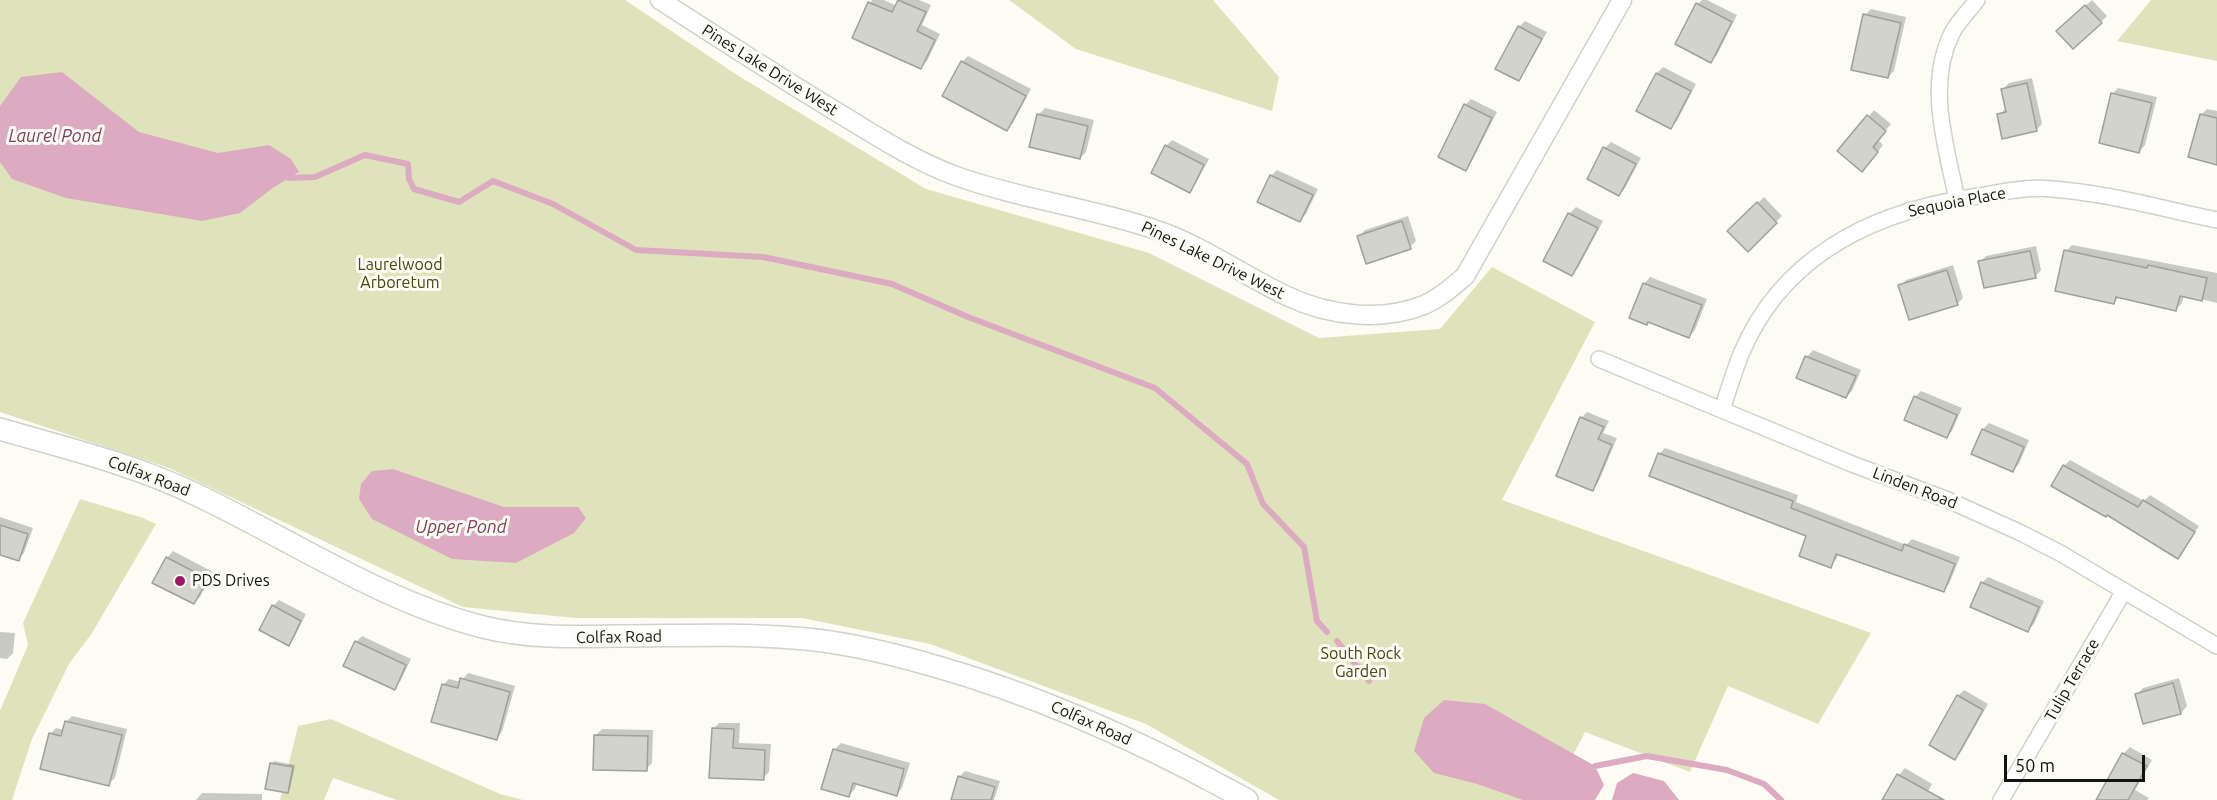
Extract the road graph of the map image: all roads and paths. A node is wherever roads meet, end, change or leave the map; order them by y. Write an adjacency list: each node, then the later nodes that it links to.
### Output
1 (660, 0): 2 (street, Pines Lake Drive West)
2 (1622, 0)
3 (1977, 0): 4 (street)
4 (1957, 200): 5 (street, Sequoia Place); 7 (street, Sequoia Place)
5 (2217, 220)
6 (1599, 358): 7 (street, Linden Road)
7 (1722, 410): 9 (street, Linden Road)
8 (0, 429): 11 (main road, Colfax Road)
9 (2124, 591): 10 (street, Linden Road); 12 (street, Tulip Terrace)
10 (2217, 646)
11 (1247, 800)
12 (2001, 800)

